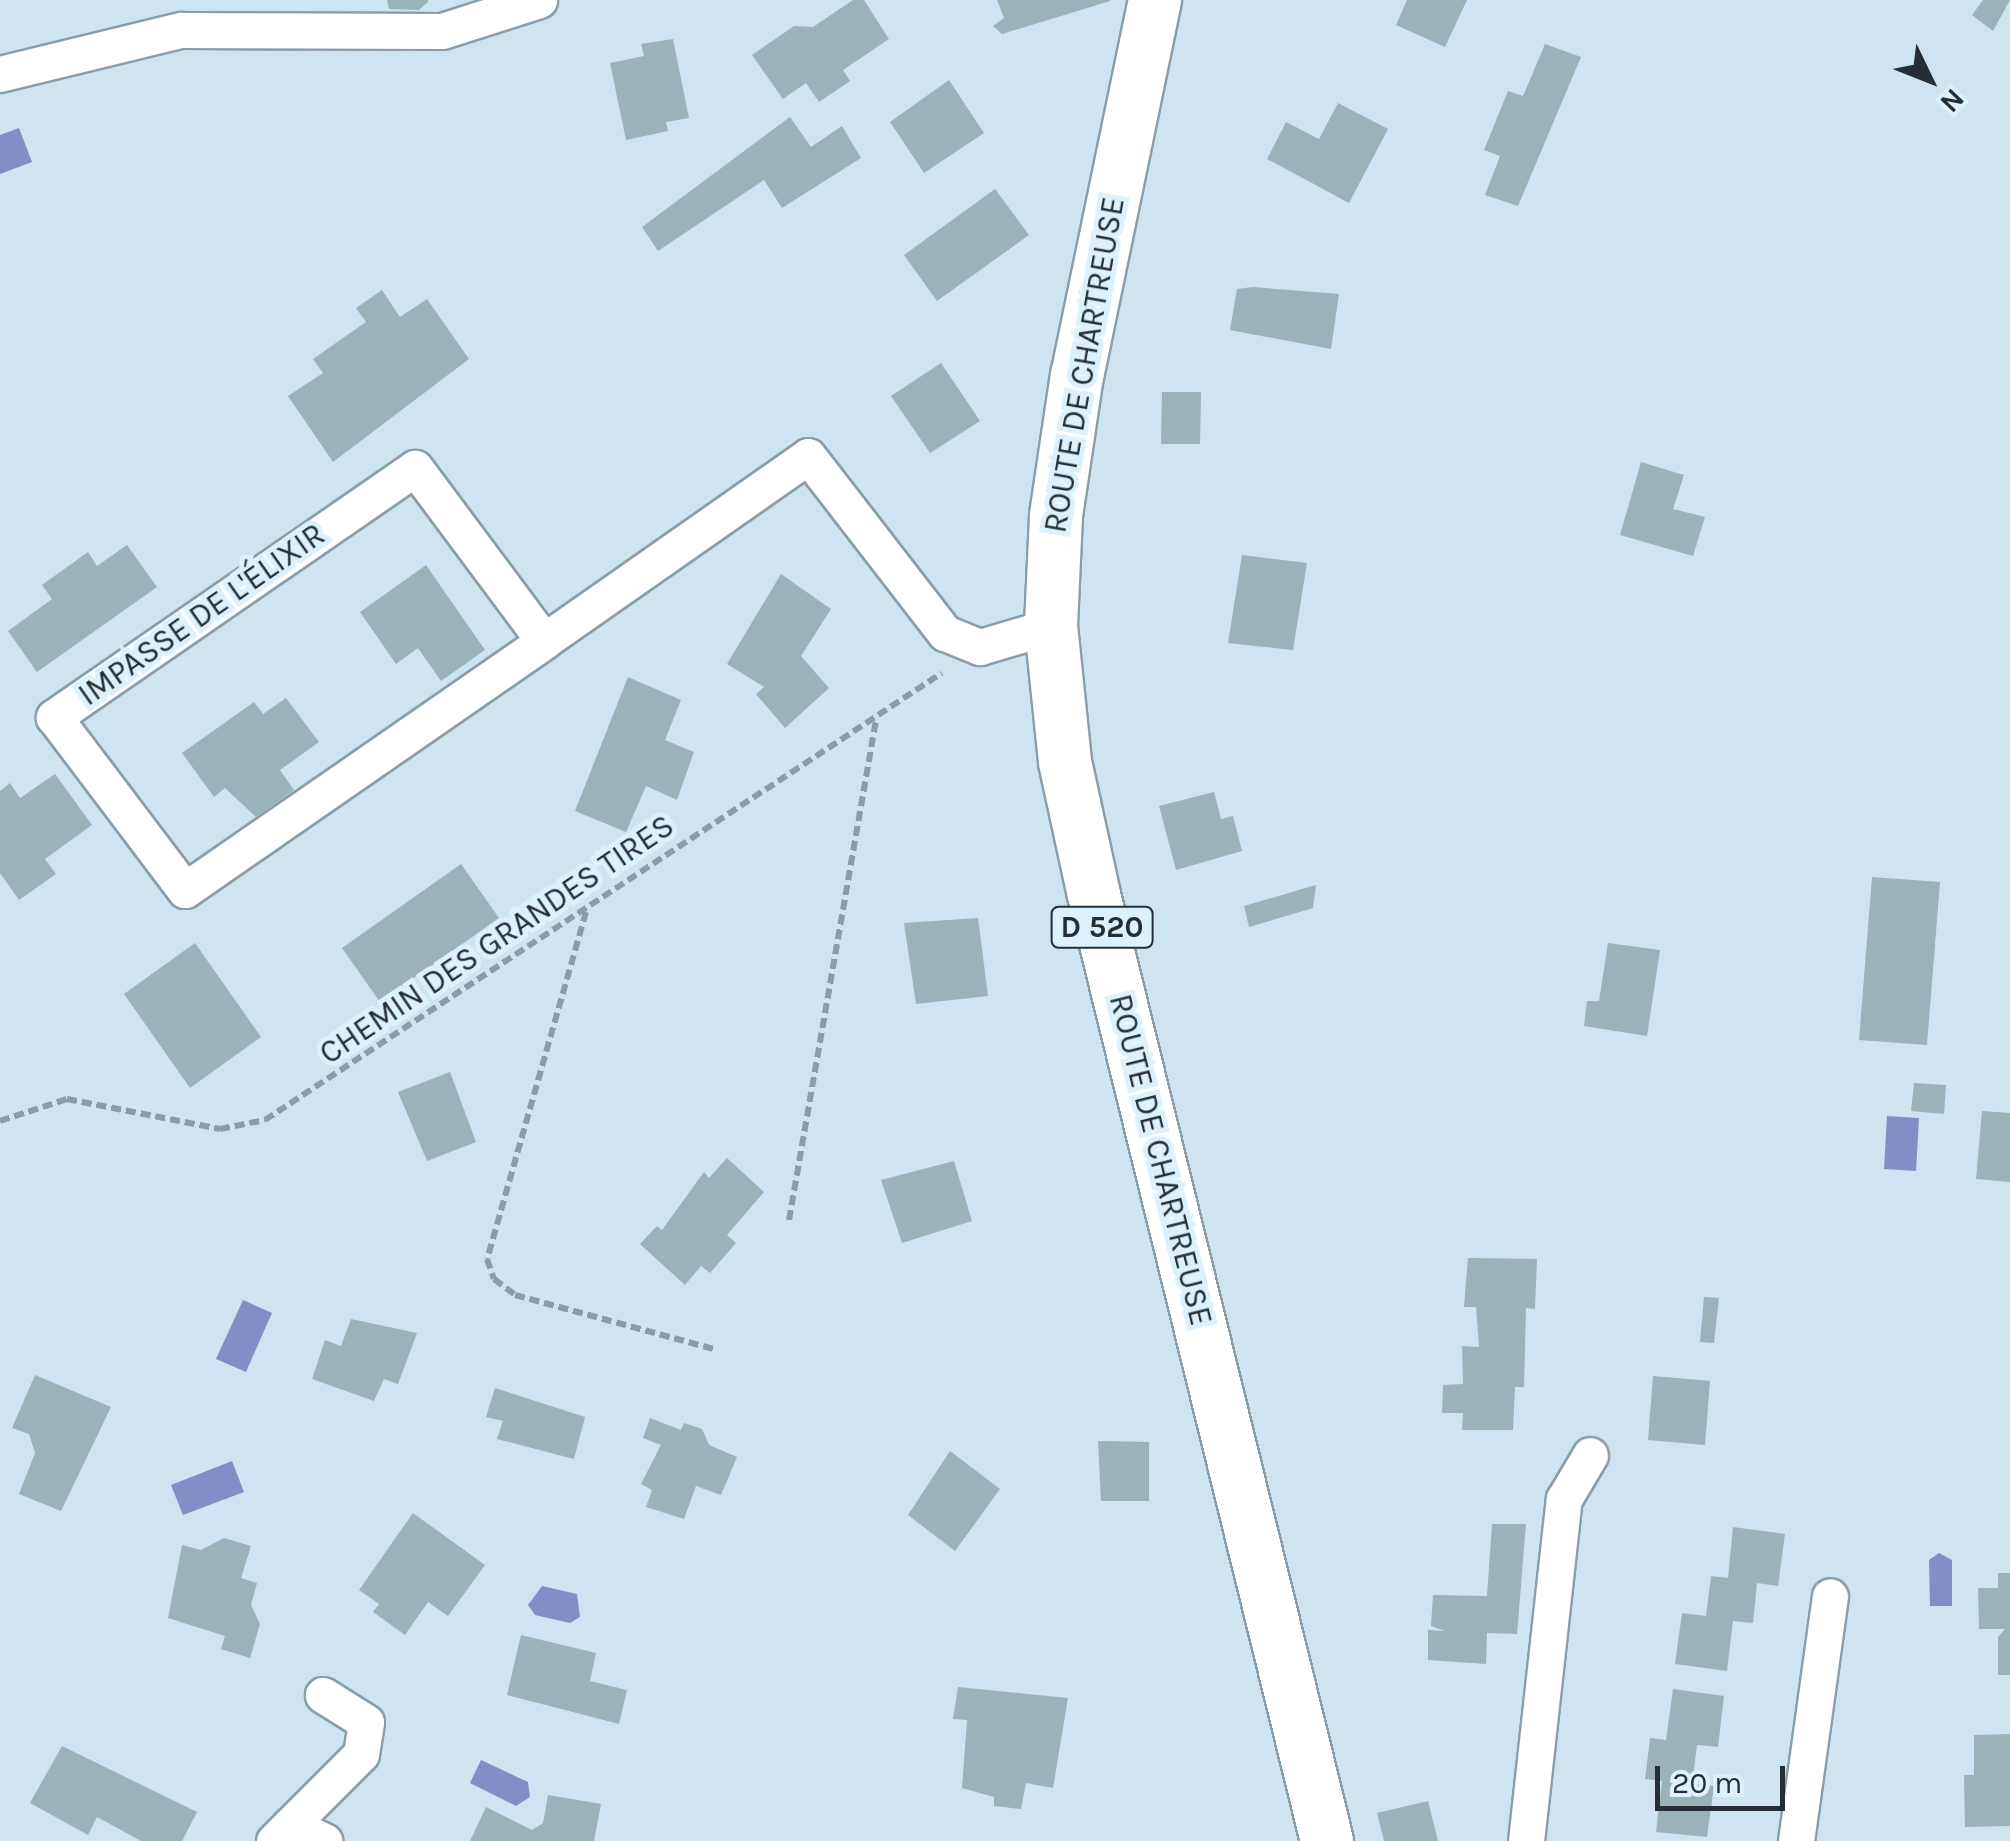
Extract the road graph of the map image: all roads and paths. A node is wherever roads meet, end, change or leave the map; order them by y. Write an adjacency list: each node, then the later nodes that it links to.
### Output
1 (539, 0): 3 (street)
2 (1155, 0): 4 (main road, ROUTE DE CHARTREUSE / D 520)
3 (0, 74)
4 (1051, 626): 6 (street); 17 (main road, ROUTE DE CHARTREUSE / D 520)
5 (544, 641): 5 (street, IMPASSE DE L'ÉLIXIR); 6 (street, IMPASSE DE L'ÉLIXIR)
6 (980, 647): 7 (path, CHEMIN DES GRANDES TIRES)
7 (876, 719): 8 (path, CHEMIN DES GRANDES TIRES); 10 (path)
8 (586, 911): 9 (path, CHEMIN DES GRANDES TIRES); 11 (path)
9 (0, 1121)
10 (789, 1220)
11 (714, 1349)
12 (1590, 1455): 18 (street)
13 (1830, 1596): 19 (street)
14 (323, 1695): 15 (street)
15 (282, 1833): 16 (street)
16 (324, 1841)
17 (1327, 1841)
18 (1526, 1841)
19 (1796, 1841)

